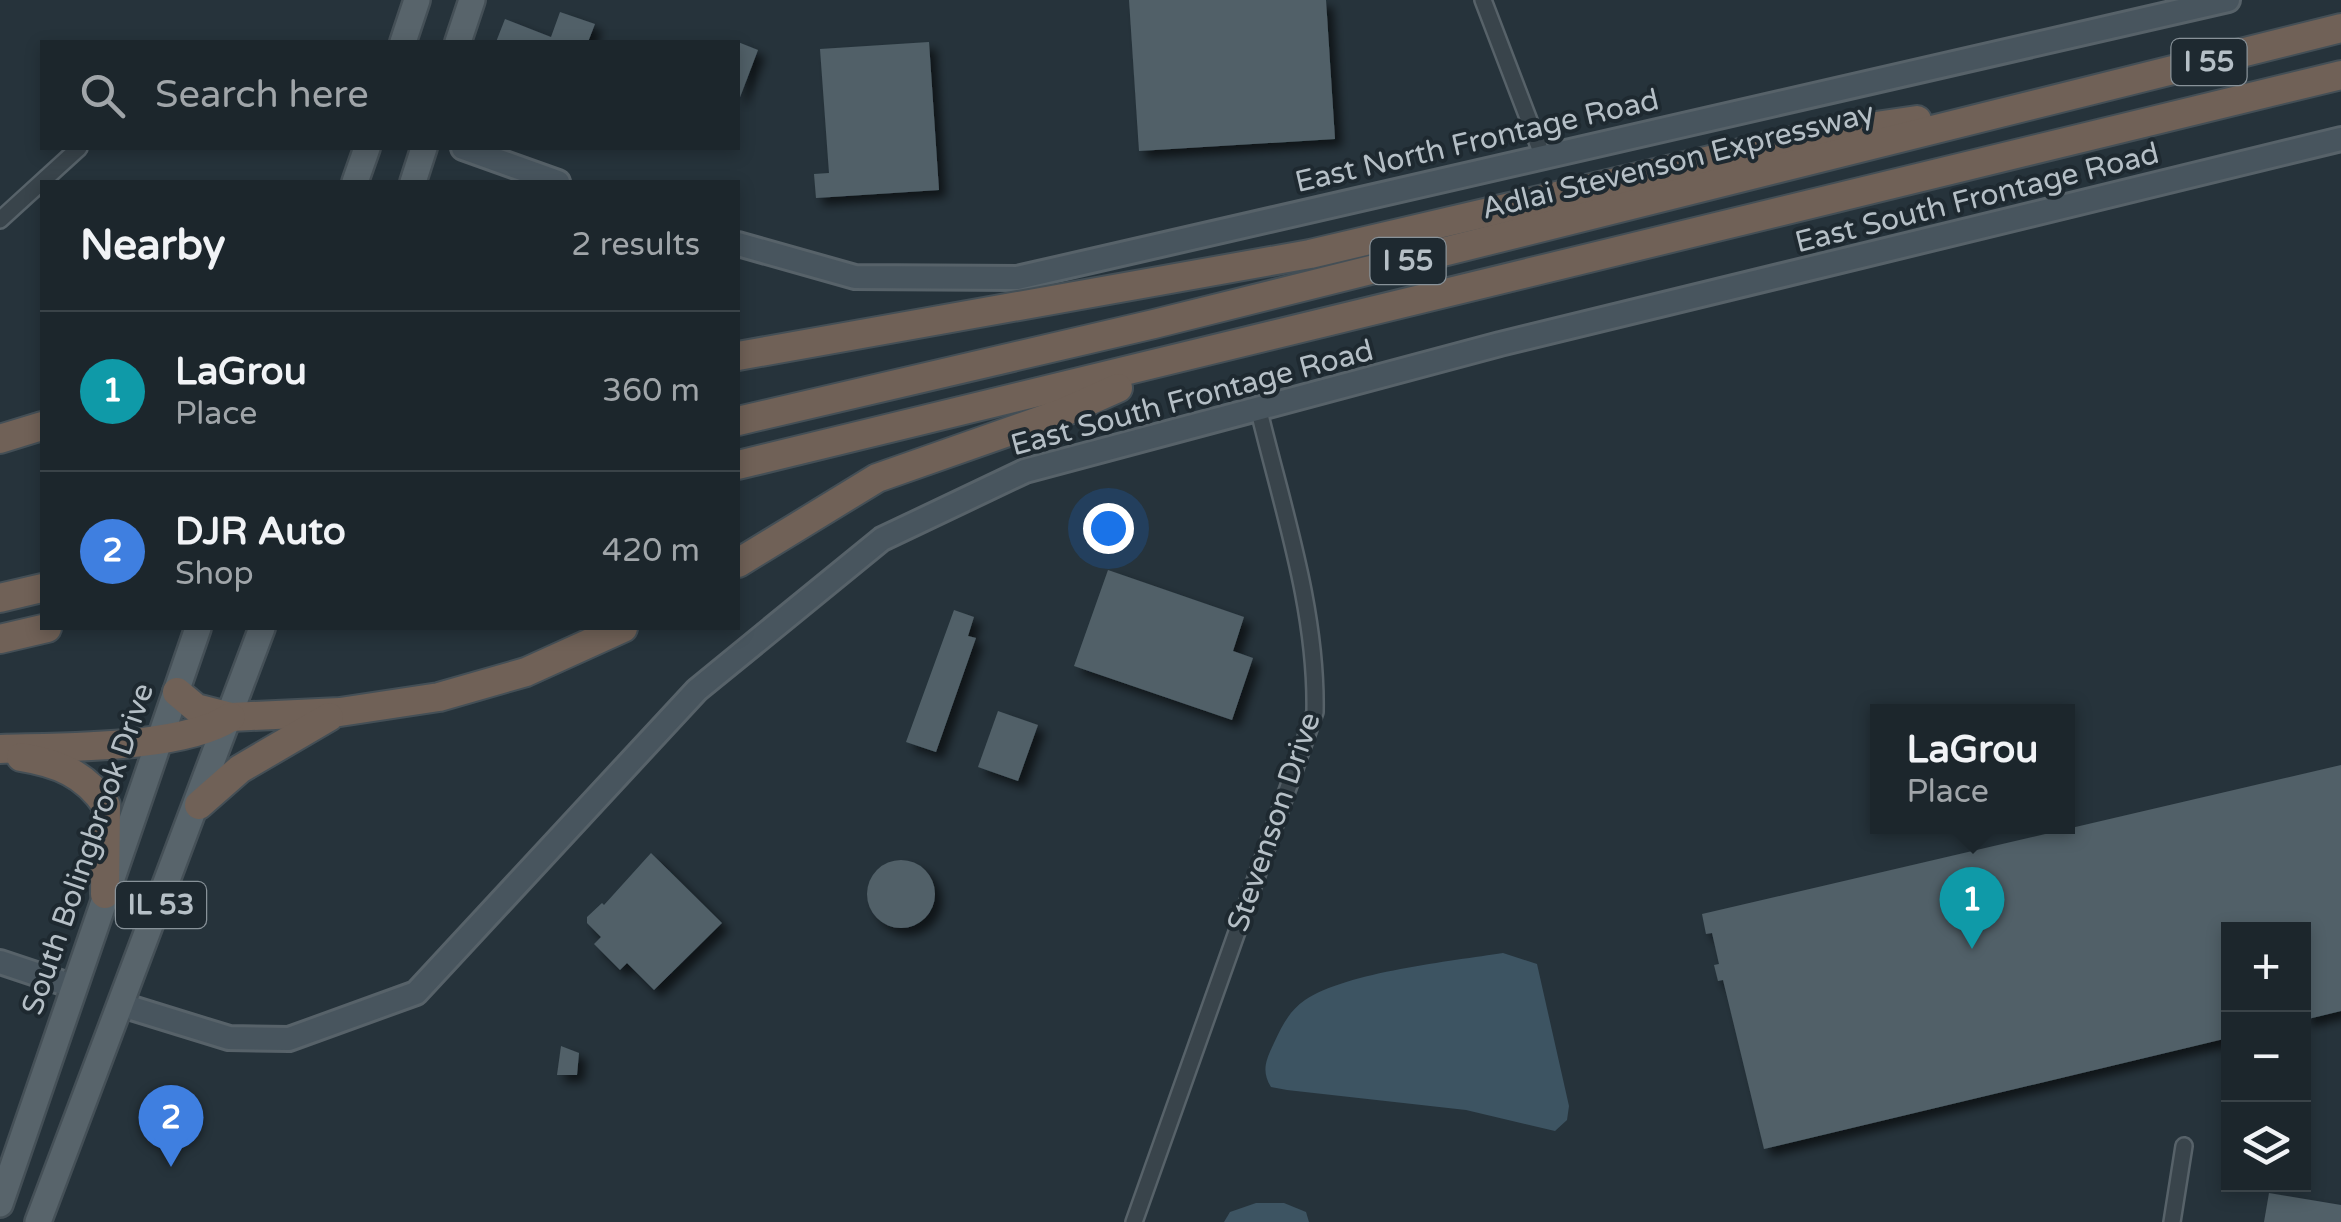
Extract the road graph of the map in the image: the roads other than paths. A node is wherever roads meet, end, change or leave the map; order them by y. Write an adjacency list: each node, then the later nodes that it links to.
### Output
1 (417, 0): 6 (main road)
2 (472, 0): 7 (main road)
3 (1483, 0): 15 (street)
4 (2228, 0): 15 (street, East North Frontage Road)
5 (2341, 28): 9 (highway, Adlai Stevenson Expressway / I 55)
6 (404, 40)
7 (459, 40)
8 (2341, 75): 24 (highway, I 55)
9 (2077, 97): 23 (highway); 26 (highway, Adlai Stevenson Expressway / I 55)
10 (2341, 139): 25 (street, East South Frontage Road)
11 (77, 150): 16 (street)
12 (366, 150): 17 (main road)
13 (423, 150): 18 (main road)
14 (469, 150): 19 (street)
15 (1543, 157): 22 (street, East North Frontage Road)
16 (44, 180)
17 (355, 180)
18 (414, 180)
19 (552, 180)
20 (40, 184): 21 (street)
21 (0, 220)
22 (740, 245)
23 (740, 356)
24 (1179, 361): 29 (highway, I 55); 30 (highway)
25 (1260, 411): 47 (street, East South Frontage Road); 51 (street, Stevenson Drive)
26 (740, 422)
27 (40, 427): 28 (highway)
28 (0, 439)
29 (740, 464)
30 (740, 561)
31 (40, 588): 32 (highway)
32 (0, 598)
33 (40, 630): 37 (highway)
34 (197, 630): 38 (main road, South Bolingbrook Drive / IL 53)
35 (261, 630): 40 (main road, IL 53)
36 (618, 630): 39 (highway)
37 (0, 639)
38 (177, 692): 40 (highway); 41 (main road, South Bolingbrook Drive / IL 53)
39 (340, 712): 40 (highway); 43 (highway)
40 (232, 717): 41 (highway); 43 (main road, IL 53)
41 (160, 739): 42 (highway); 44 (main road, South Bolingbrook Drive / IL 53)
42 (0, 752): 44 (highway)
43 (199, 805): 47 (main road, IL 53)
44 (104, 894): 46 (main road, South Bolingbrook Drive / IL 53)
45 (0, 962): 46 (street)
46 (74, 986): 49 (main road, South Bolingbrook Drive / IL 53)
47 (122, 1004): 50 (main road, IL 53)
48 (2184, 1146): 52 (street)
49 (0, 1204)
50 (38, 1222)
51 (1134, 1222)
52 (2172, 1222)

